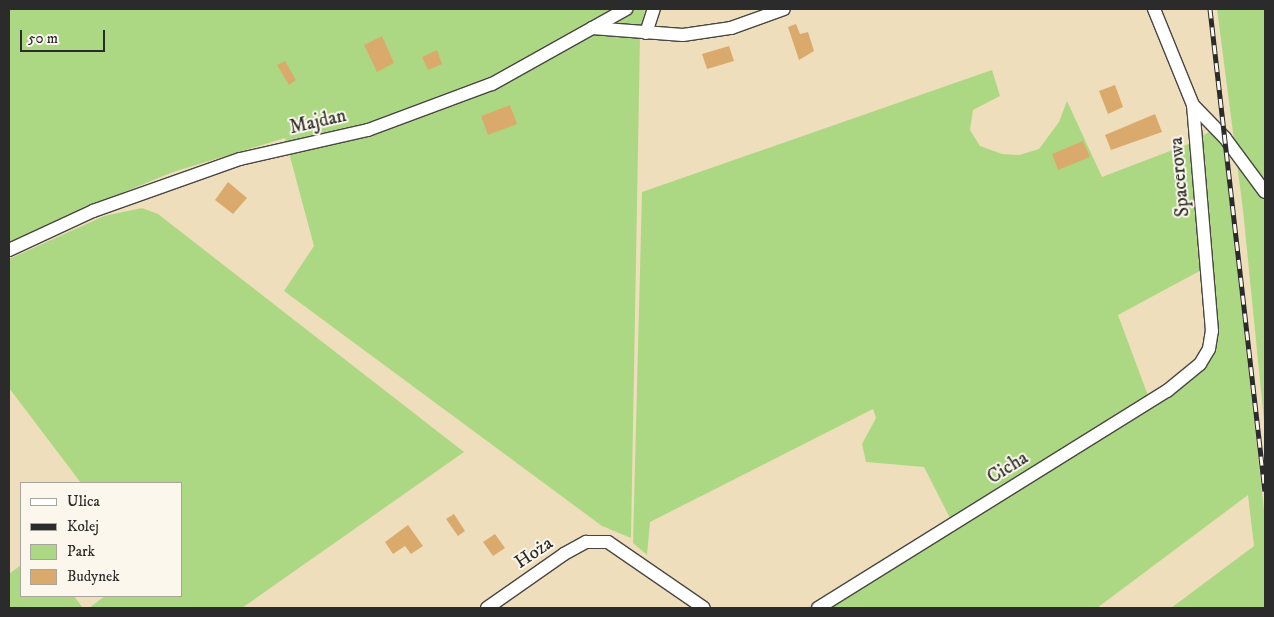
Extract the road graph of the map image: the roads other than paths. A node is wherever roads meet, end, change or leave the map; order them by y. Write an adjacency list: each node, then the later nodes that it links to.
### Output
1 (626, 9): 5 (street, Majdan)
2 (654, 9): 6 (street)
3 (784, 9): 6 (street)
4 (1154, 9): 7 (street, Spacerowa)
5 (592, 28): 6 (street); 9 (street, Majdan)
6 (646, 33)
7 (1193, 105): 8 (street); 10 (street, Spacerowa)
8 (1265, 192)
9 (9, 250)
10 (1210, 349): 13 (street, Cicha)
11 (487, 608): 12 (street, Hoża)
12 (704, 608)
13 (818, 608)

